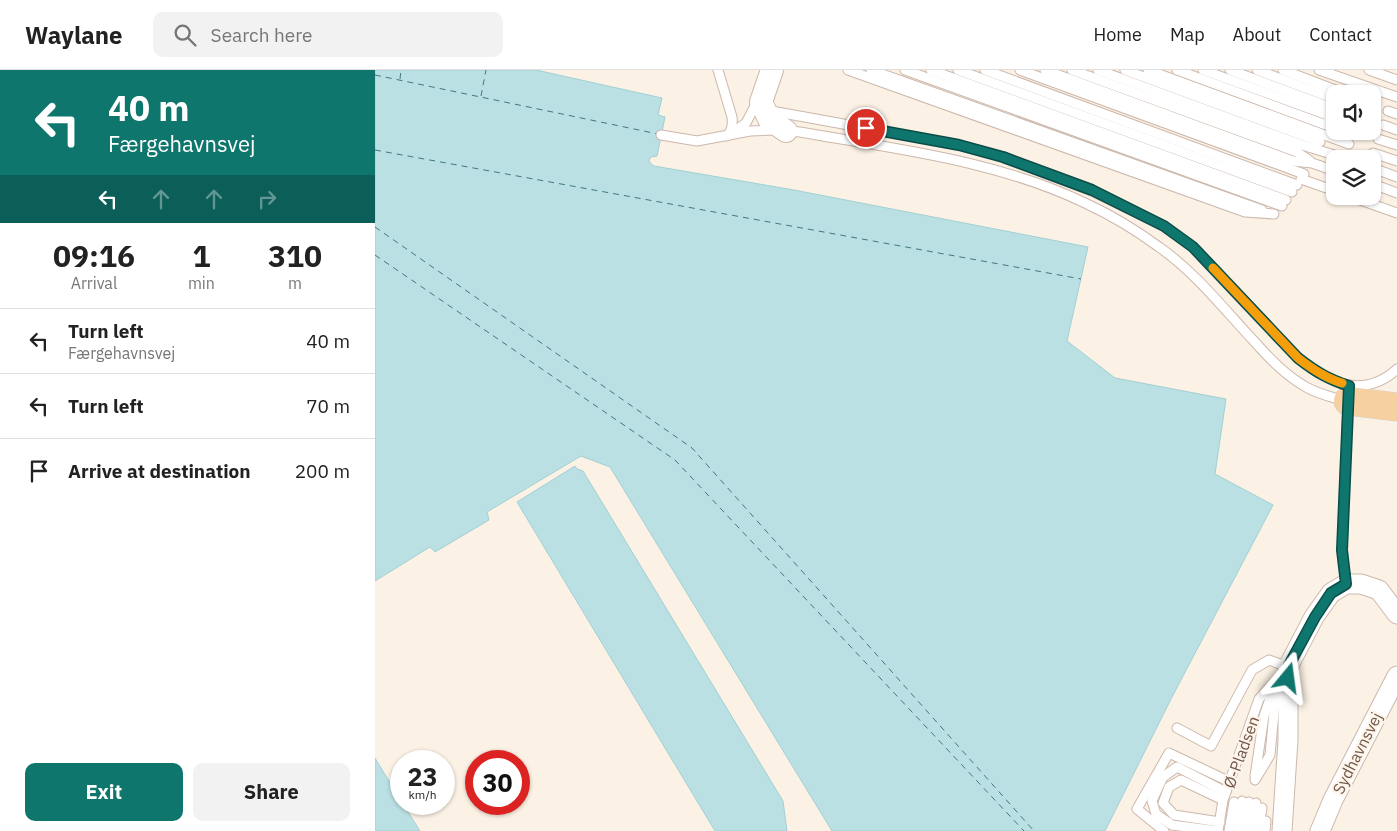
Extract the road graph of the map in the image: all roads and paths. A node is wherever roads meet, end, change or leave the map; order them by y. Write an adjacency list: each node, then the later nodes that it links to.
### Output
1 (718, 70): 36 (lane)
2 (773, 70): 30 (lane); 34 (street)
3 (847, 70): 54 (lane)
4 (871, 70): 54 (lane)
5 (905, 70): 49 (lane)
6 (931, 70): 49 (lane)
7 (958, 70): 49 (lane)
8 (985, 70): 49 (lane)
9 (1020, 70): 49 (lane)
10 (1045, 70): 44 (lane)
11 (1072, 70): 44 (lane)
12 (1098, 70): 38 (lane)
13 (1125, 70): 38 (lane)
14 (1148, 70): 38 (lane)
15 (1177, 70): 28 (lane)
16 (1203, 70): 29 (lane)
17 (1230, 70): 27 (lane)
18 (1257, 70): 26 (lane)
19 (1283, 70): 25 (lane)
20 (1319, 70): 22 (lane)
21 (1369, 70): 23 (lane)
22 (1343, 74): 24 (lane)
23 (1397, 80)
24 (1397, 97)
25 (1326, 101)
26 (1326, 103)
27 (1326, 104)
28 (1326, 105)
29 (1326, 105)
30 (754, 107): 36 (lane); 56 (lane)
31 (1383, 125): 33 (lane)
32 (1326, 127): 38 (lane)
33 (1397, 130)
34 (786, 131): 36 (lane); 56 (lane)
35 (661, 135): 36 (lane)
36 (727, 136)
37 (1381, 140): 40 (lane)
38 (1320, 142): 39 (lane); 41 (lane); 44 (lane)
39 (1349, 144)
40 (1397, 145)
41 (1332, 150)
42 (1381, 156): 43 (lane)
43 (1397, 161)
44 (1312, 163): 45 (lane); 49 (lane)
45 (1326, 168)
46 (1381, 171): 47 (lane)
47 (1397, 177)
48 (1381, 187): 51 (lane)
49 (1294, 189): 50 (lane); 54 (lane)
50 (1326, 191)
51 (1397, 193)
52 (1374, 205): 53 (lane)
53 (1397, 213)
54 (1274, 214)
55 (1396, 370): 56 (lane)
56 (1349, 394): 57 (main road); 58 (lane)
57 (1397, 407)
58 (1346, 584): 59 (street); 60 (street)
59 (1397, 614)
60 (1282, 674): 62 (lane); 63 (lane); 64 (lane, Ø-Pladsen); 67 (street)
61 (1397, 676): 76 (street, Sydhavnsvej)
62 (1177, 728)
63 (1255, 780)
64 (1230, 782): 65 (lane, Ø-Pladsen); 69 (lane)
65 (1225, 796): 68 (lane, Ø-Pladsen); 68 (lane); 68 (lane)
66 (1249, 803): 70 (lane); 71 (lane); 72 (lane); 73 (lane, Ø-Pladsen); 74 (lane)
67 (1274, 826): 75 (lane)
68 (1219, 828)
69 (1164, 831)
70 (1229, 831)
71 (1238, 831)
72 (1245, 831)
73 (1251, 831)
74 (1258, 831)
75 (1265, 831)
76 (1320, 831)

